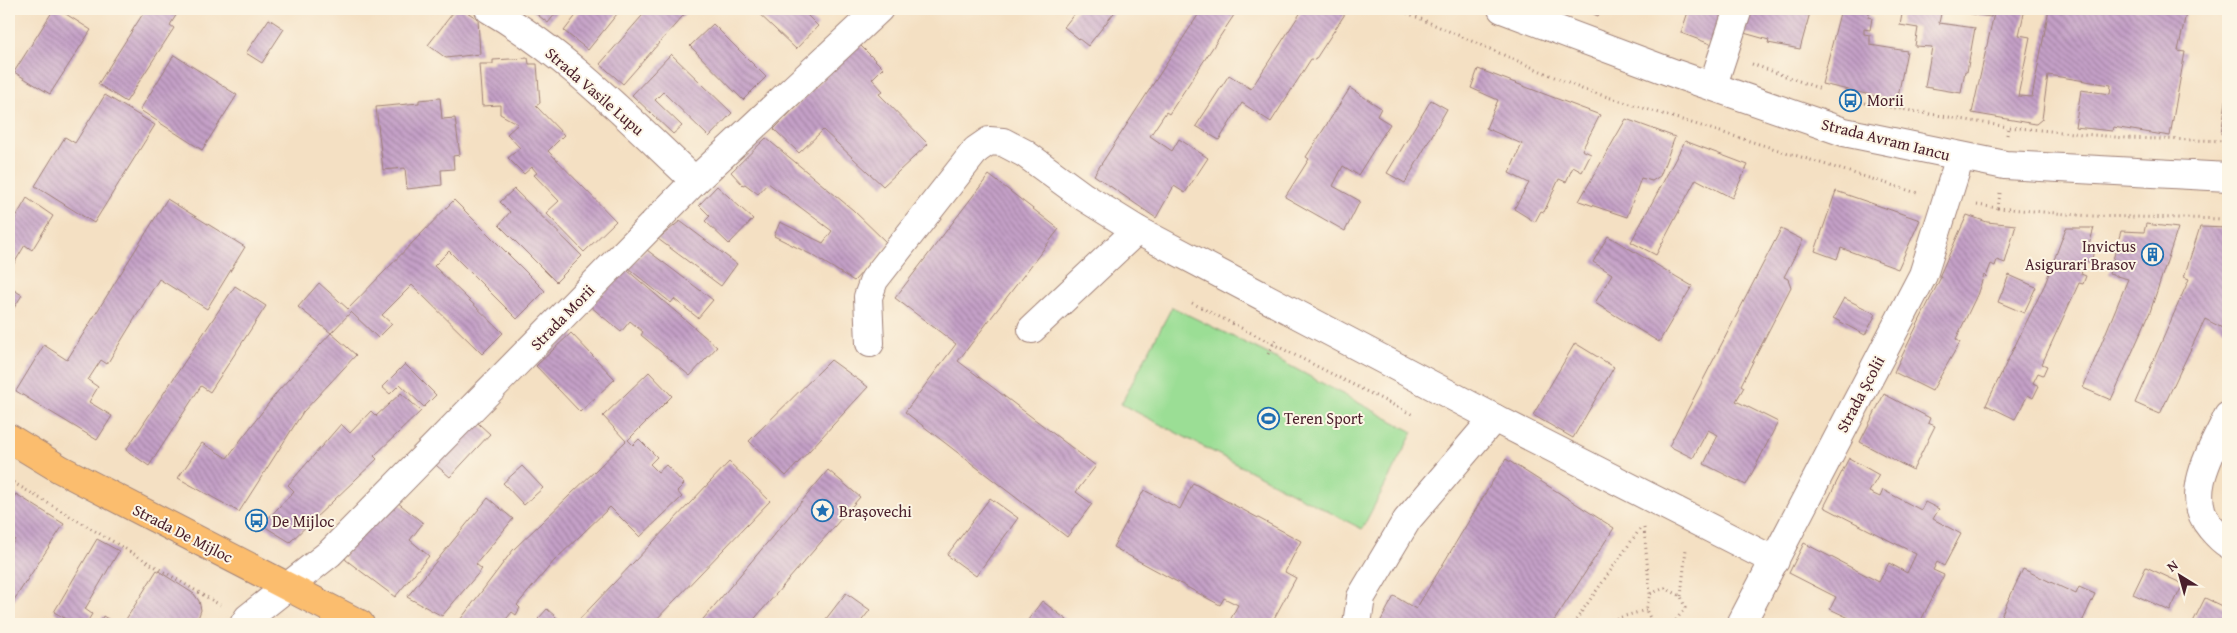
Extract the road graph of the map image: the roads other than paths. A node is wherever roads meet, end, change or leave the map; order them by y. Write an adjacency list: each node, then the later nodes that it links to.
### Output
1 (489, 9): 8 (street, Strada Vasile Lupu)
2 (879, 9): 8 (street, Strada Morii)
3 (1502, 9): 5 (street, Strada Avram Iancu)
4 (1738, 9): 5 (street)
5 (1713, 85): 6 (street, Strada Avram Iancu)
6 (1960, 157): 7 (street, Strada Avram Iancu); 16 (street, Strada Școlii)
7 (2228, 177)
8 (695, 181): 17 (street, Strada Morii)
9 (1137, 230): 10 (street); 11 (street); 13 (street)
10 (1032, 329)
11 (870, 343)
12 (2228, 416): 15 (street)
13 (1494, 418): 16 (street); 20 (street)
14 (9, 438): 17 (main road, Strada De Mijloc)
15 (2228, 544)
16 (1775, 561): 21 (street, Strada Școlii)
17 (286, 586): 18 (street, Strada Morii); 19 (main road, Strada De Mijloc)
18 (246, 621)
19 (360, 624)
20 (1357, 624)
21 (1741, 624)

